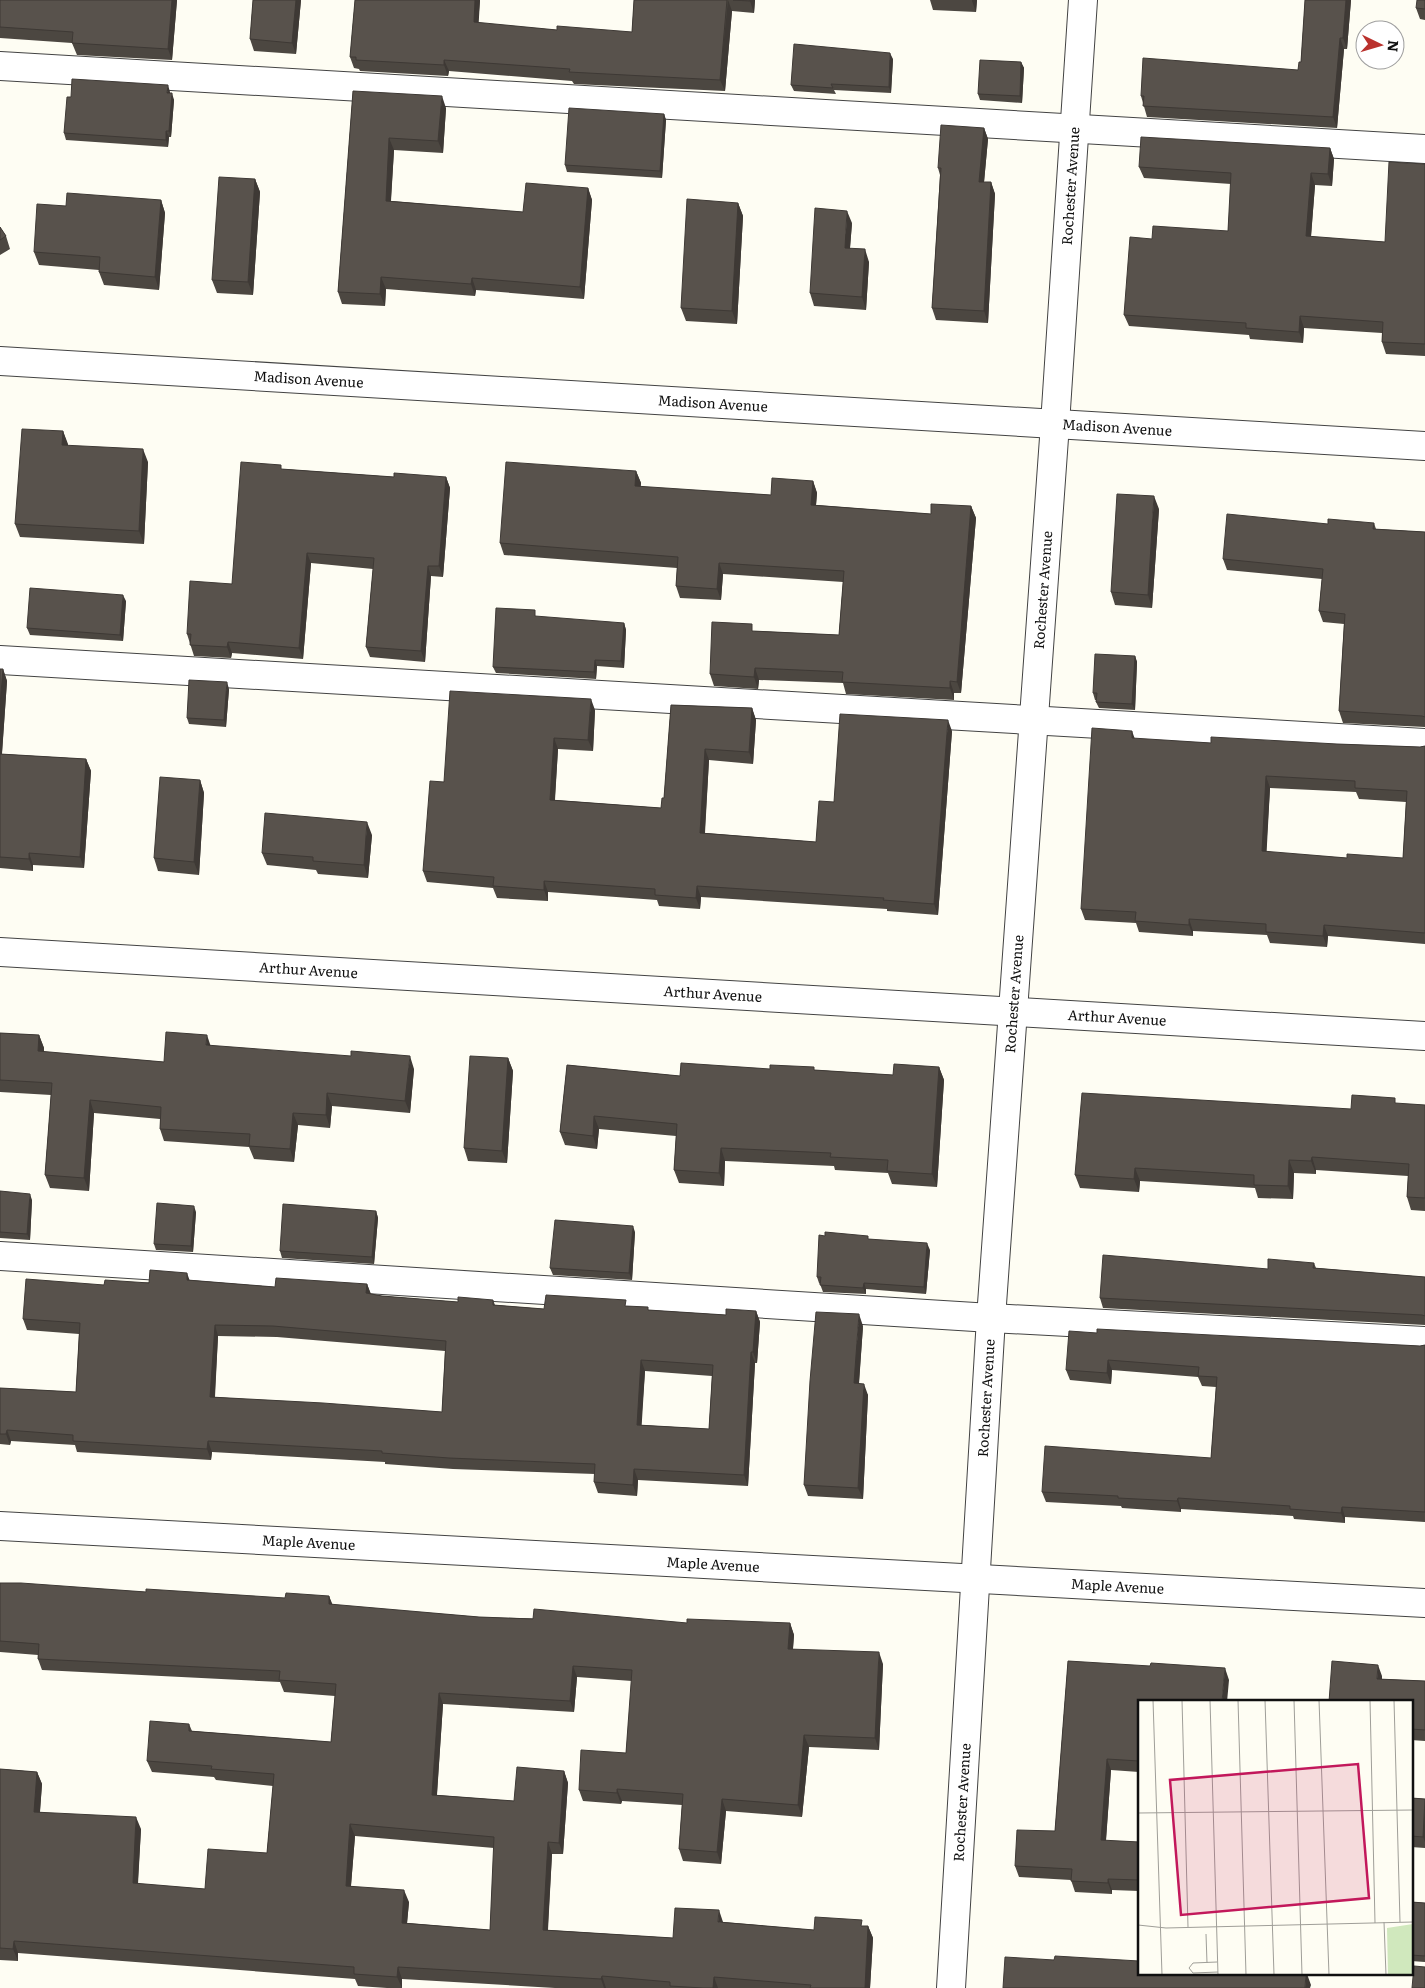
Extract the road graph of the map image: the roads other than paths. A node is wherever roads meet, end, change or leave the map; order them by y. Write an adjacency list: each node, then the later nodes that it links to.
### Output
1 (1083, 0): 3 (street, Rochester Avenue)
2 (0, 66): 3 (street)
3 (1074, 128): 4 (street); 6 (street, Rochester Avenue)
4 (1425, 149)
5 (0, 361): 6 (street, Madison Avenue)
6 (1056, 424): 7 (street, Madison Avenue); 9 (street, Rochester Avenue)
7 (1425, 446)
8 (0, 660): 9 (street)
9 (1034, 719): 10 (street); 12 (street, Rochester Avenue)
10 (1425, 742)
11 (0, 952): 12 (street, Arthur Avenue)
12 (1013, 1013): 13 (street, Arthur Avenue); 15 (street, Rochester Avenue)
13 (1425, 1036)
14 (0, 1256): 15 (street)
15 (991, 1318): 16 (street); 18 (street, Rochester Avenue)
16 (1425, 1341)
17 (0, 1526): 18 (street, Maple Avenue)
18 (977, 1577): 19 (street, Maple Avenue); 20 (street, Rochester Avenue)
19 (1425, 1603)
20 (951, 1988)

